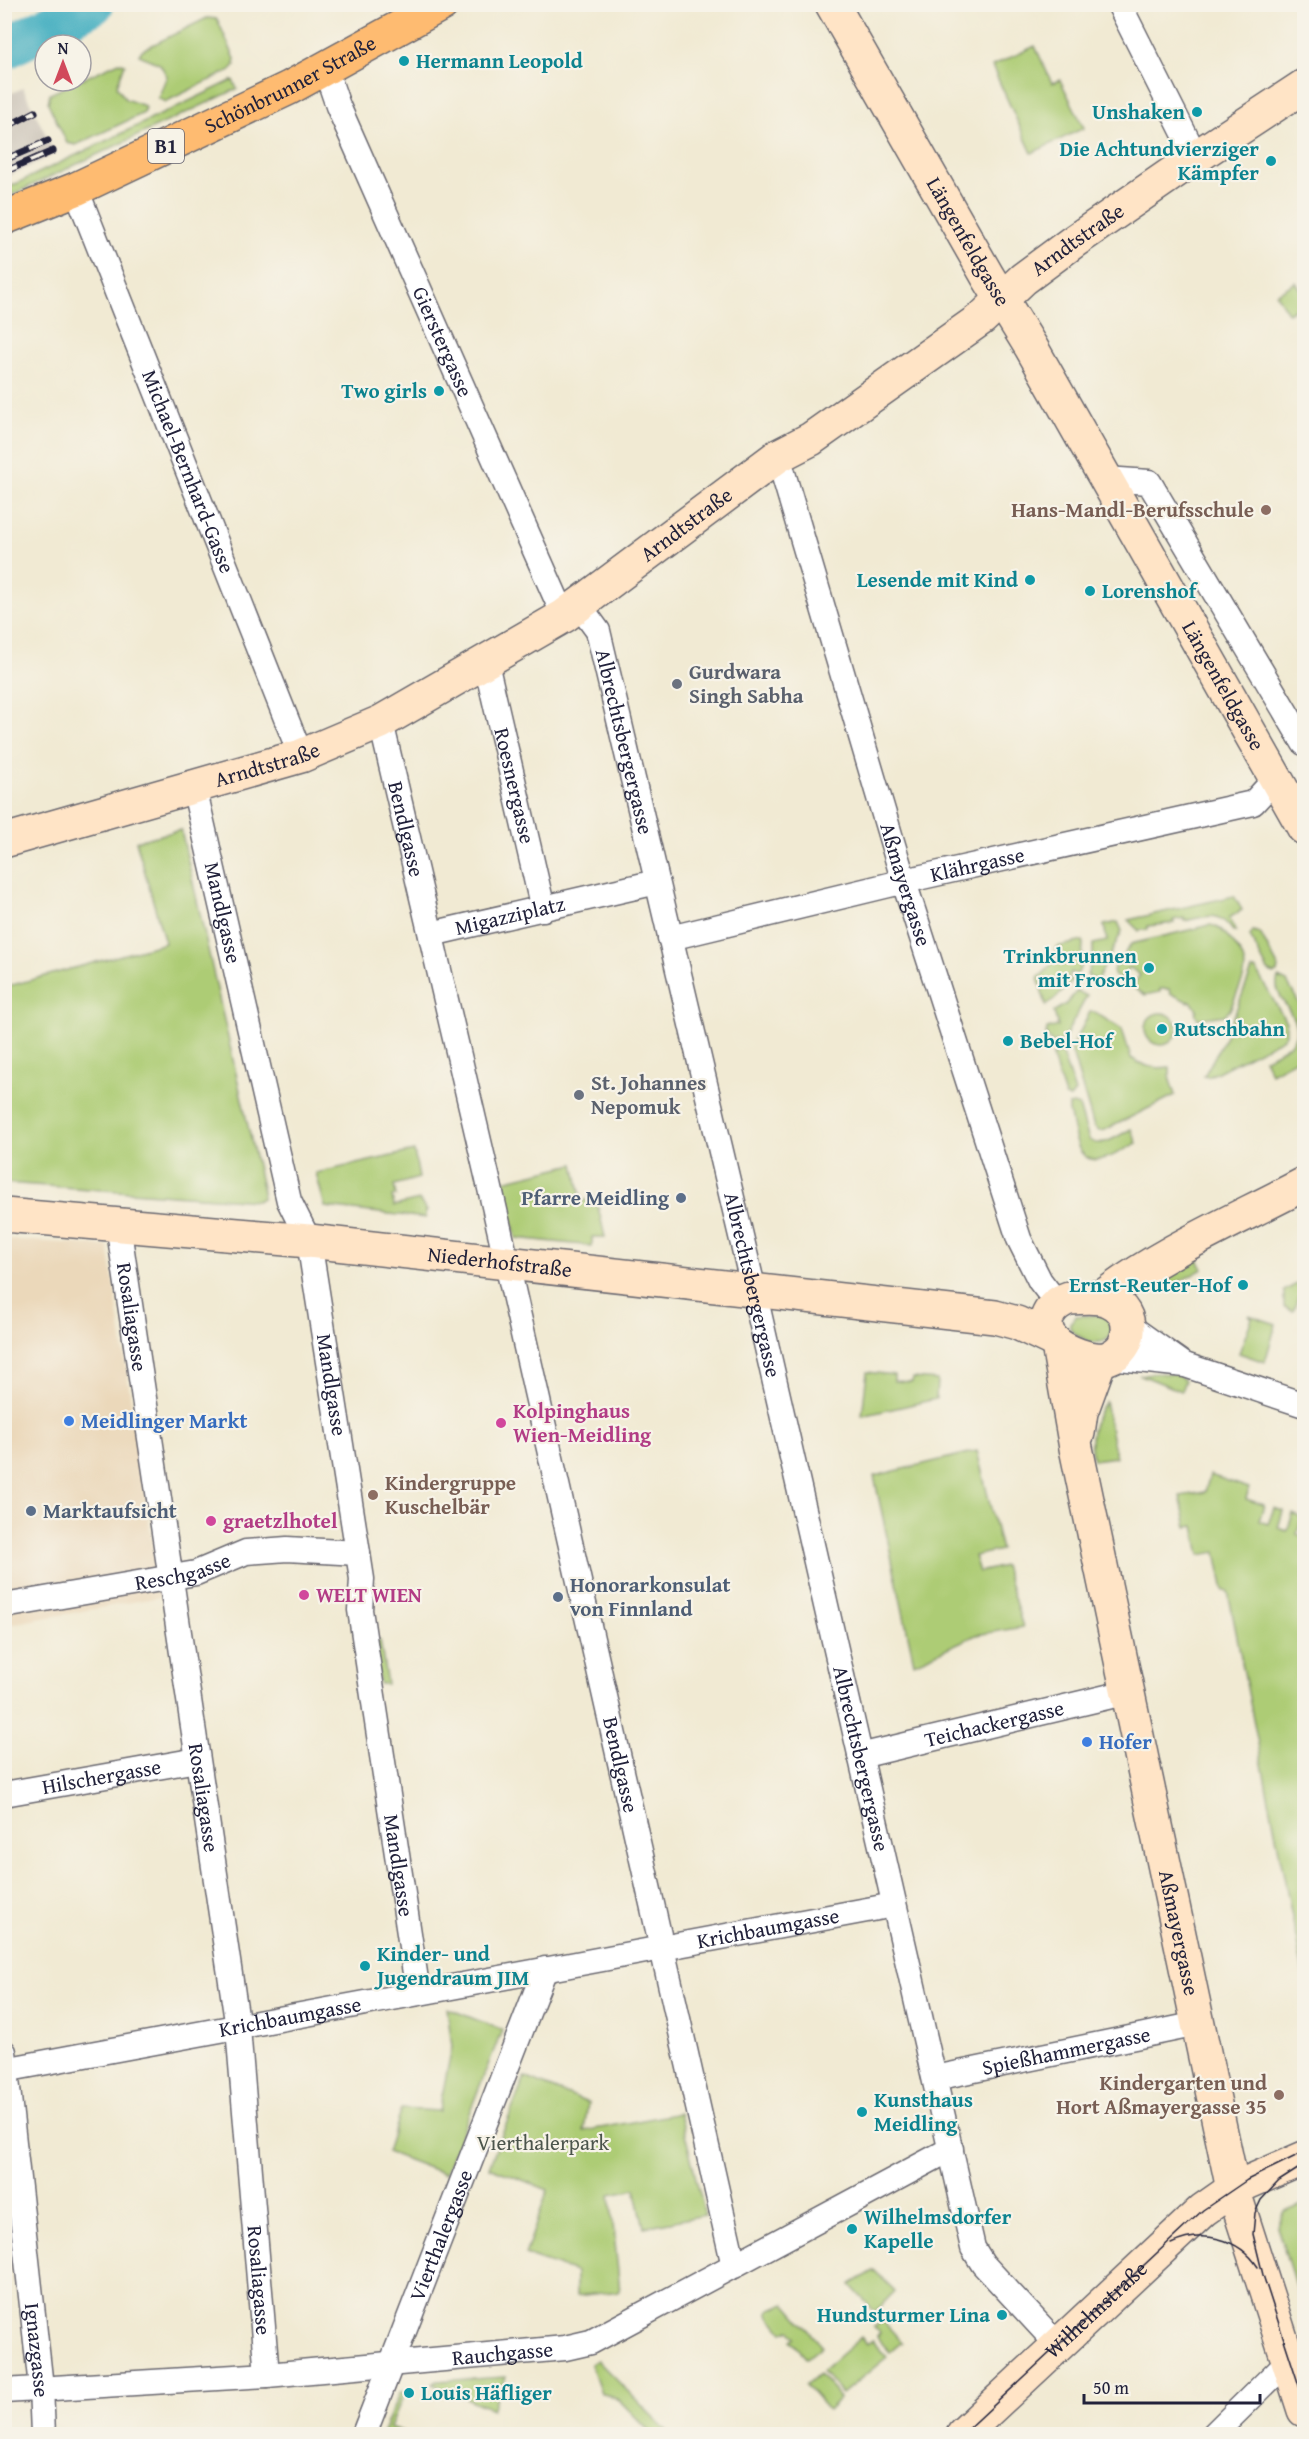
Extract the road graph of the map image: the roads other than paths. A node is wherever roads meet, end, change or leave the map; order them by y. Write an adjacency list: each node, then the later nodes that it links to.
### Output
1 (442, 4): 4 (main road, Schönbrunner Straße / B1)
2 (832, 4): 9 (street, Längenfeldgasse)
3 (1119, 4): 6 (street)
4 (325, 68): 7 (main road, Schönbrunner Straße / B1); 12 (street, Gierstergasse)
5 (1305, 86): 6 (street, Arndtstraße)
6 (1196, 157): 9 (street, Arndtstraße)
7 (76, 189): 8 (main road, Schönbrunner Straße / B1); 16 (street, Michael-Bernhard-Gasse)
8 (4, 218)
9 (1003, 300): 10 (street, Arndtstraße); 11 (street, Längenfeldgasse)
10 (778, 456): 12 (street, Arndtstraße); 22 (street, Aßmayergasse)
11 (1107, 479): 15 (street, Längenfeldgasse); 17 (street, Längenfeldgasse)
12 (572, 611): 13 (street, Arndtstraße); 21 (street, Albrechtsbergergasse)
13 (486, 663): 14 (street, Arndtstraße); 23 (street, Roesnergasse)
14 (381, 722): 16 (street, Arndtstraße); 24 (street, Bendlgasse)
15 (1305, 743)
16 (301, 756): 18 (street, Arndtstraße)
17 (1276, 778): 19 (street, Längenfeldgasse); 22 (street, Klährgasse)
18 (194, 787): 20 (street, Arndtstraße); 29 (street, Mandlgasse)
19 (1305, 828)
20 (4, 842)
21 (657, 882): 23 (street, Migazziplatz); 25 (street)
22 (904, 882): 25 (street, Klährgasse); 33 (street, Aßmayergasse)
23 (543, 909): 24 (street, Migazziplatz)
24 (431, 934): 30 (street, Migazziplatz)
25 (670, 938): 31 (street, Albrechtsbergergasse)
26 (1305, 1184): 32 (street, Aßmayergasse)
27 (4, 1215): 28 (street, Niederhofstraße)
28 (118, 1224): 29 (street, Niederhofstraße); 39 (street, Rosaliagasse)
29 (309, 1241): 30 (street, Niederhofstraße); 38 (street, Mandlgasse)
30 (507, 1264): 31 (street, Niederhofstraße); 46 (street, Bendlgasse)
31 (754, 1291): 33 (street, Niederhofstraße); 42 (street, Albrechtsbergergasse)
32 (1118, 1313): 33 (street, Niederhofstraße); 34 (street, Aßmayergasse); 35 (street)
33 (1054, 1325): 34 (street); 37 (street, Aßmayergasse)
34 (1105, 1359): 35 (street); 37 (street, Aßmayergasse)
35 (1185, 1365): 36 (street)
36 (1305, 1405)
37 (1076, 1448): 41 (street, Aßmayergasse)
38 (358, 1553): 39 (street, Reschgasse); 48 (street, Mandlgasse)
39 (170, 1577): 40 (street, Reschgasse); 43 (street, Rosaliagasse)
40 (4, 1606)
41 (1128, 1692): 42 (street, Teichackergasse); 49 (street, Aßmayergasse)
42 (860, 1756): 45 (street, Albrechtsbergergasse)
43 (197, 1760): 44 (street, Hilschergasse); 50 (street, Rosaliagasse)
44 (4, 1794)
45 (894, 1905): 46 (street, Krichbaumgasse); 52 (street, Albrechtsbergergasse)
46 (662, 1947): 47 (street, Krichbaumgasse); 56 (street, Bendlgasse)
47 (545, 1969): 48 (street, Krichbaumgasse); 59 (street, Vierthalergasse)
48 (418, 1994): 50 (street, Krichbaumgasse)
49 (1198, 2024): 52 (street, Spießhammergasse); 55 (street, Aßmayergasse)
50 (238, 2028): 51 (street, Krichbaumgasse); 60 (street, Rosaliagasse)
51 (5, 2064): 61 (street, Ignazgasse)
52 (935, 2078): 53 (street, Albrechtsbergergasse)
53 (951, 2149): 56 (street, Rauchgasse); 57 (street, Albrechtsbergergasse)
54 (1305, 2158): 55 (street, Wilhelmstraße)
55 (1233, 2189): 57 (street, Wilhelmstraße); 58 (street, Aßmayergasse)
56 (734, 2266): 59 (street, Rauchgasse)
57 (1058, 2345): 66 (street, Wilhelmstraße)
58 (1288, 2361): 63 (street, Aßmayergasse); 67 (street)
59 (392, 2362): 60 (street, Rauchgasse); 65 (street, Vierthalergasse)
60 (267, 2375): 61 (street, Rauchgasse)
61 (41, 2387): 62 (street, Rauchgasse); 64 (street, Ignazgasse)
62 (4, 2391)
63 (1303, 2401)
64 (43, 2434)
65 (364, 2434)
66 (963, 2434)
67 (1214, 2434)

